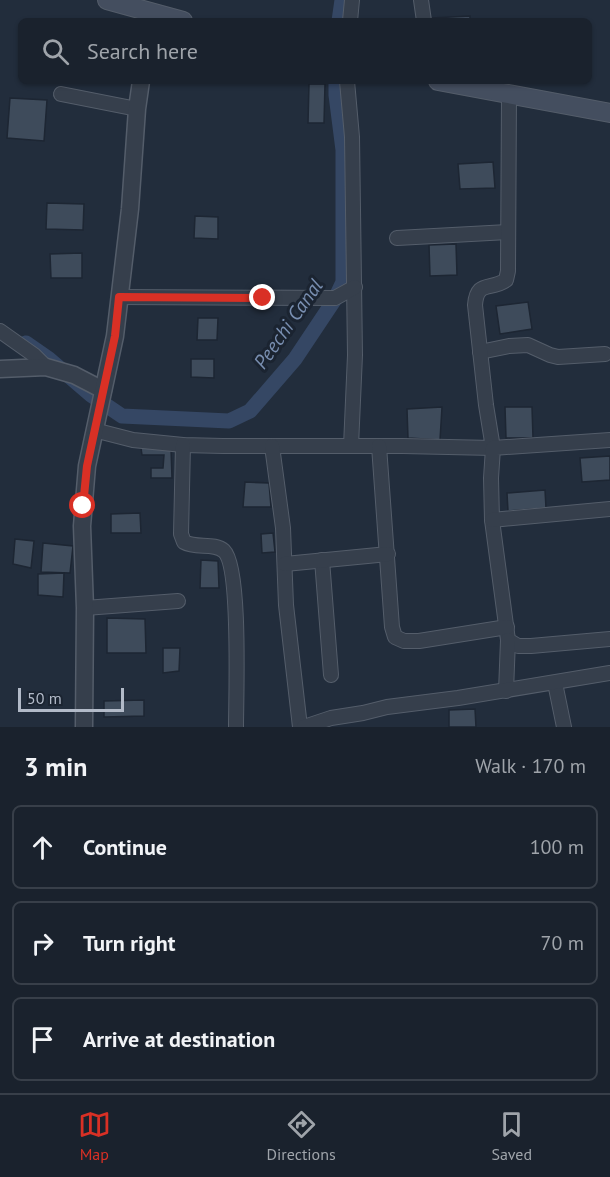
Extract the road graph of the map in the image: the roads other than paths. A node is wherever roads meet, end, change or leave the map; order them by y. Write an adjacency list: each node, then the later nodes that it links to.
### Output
1 (107, 0): 4 (main road)
2 (352, 0): 6 (street)
3 (421, 0): 7 (street)
4 (155, 12): 5 (main road)
5 (174, 18)
6 (350, 18)
7 (424, 18)
8 (140, 84): 13 (street)
9 (347, 84): 17 (street)
10 (454, 84): 12 (main road)
11 (61, 94): 13 (street)
12 (509, 94): 14 (main road); 15 (street)
13 (136, 109): 18 (street)
14 (610, 113)
15 (508, 232): 16 (street); 20 (street)
16 (397, 238)
17 (355, 287): 18 (street); 29 (street)
18 (119, 297): 24 (street)
19 (0, 332): 23 (street)
20 (480, 352): 21 (street); 31 (street)
21 (605, 354)
22 (0, 369): 23 (street)
23 (52, 369): 24 (street)
24 (103, 391): 25 (street)
25 (94, 430): 27 (street); 38 (street)
26 (610, 440): 31 (street)
27 (183, 445): 28 (street); 47 (street)
28 (272, 446): 29 (street); 36 (street)
29 (351, 446): 30 (street)
30 (379, 446): 31 (street); 34 (street)
31 (493, 448): 33 (street)
32 (610, 509): 33 (street)
33 (492, 520): 39 (street)
34 (388, 554): 35 (street); 39 (street)
35 (322, 560): 36 (street); 42 (street)
36 (285, 564): 48 (street)
37 (178, 601): 38 (street)
38 (85, 608): 46 (street)
39 (507, 633): 40 (street); 44 (street)
40 (610, 639)
41 (610, 673): 43 (street)
42 (331, 675)
43 (555, 683): 44 (street); 49 (street)
44 (506, 691): 45 (street)
45 (363, 720): 48 (street)
46 (84, 727)
47 (236, 727)
48 (302, 727)
49 (564, 727)

